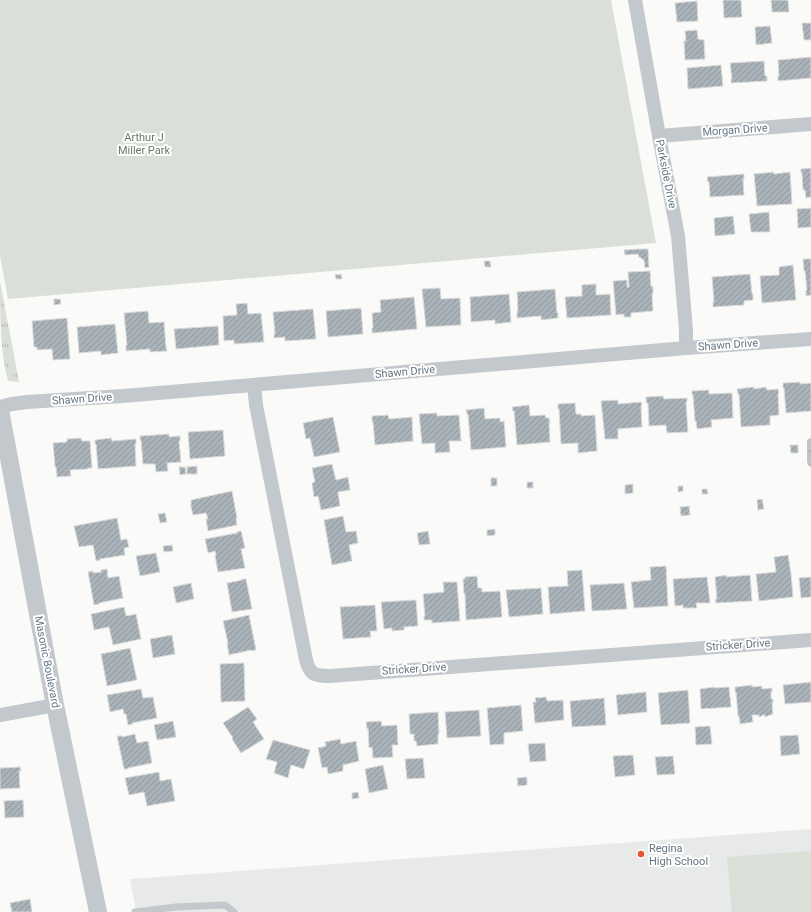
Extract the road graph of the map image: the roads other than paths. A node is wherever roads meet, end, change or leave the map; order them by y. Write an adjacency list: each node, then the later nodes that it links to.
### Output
1 (634, 0): 3 (street, Parkside Drive)
2 (811, 124): 3 (street, Morgan Drive)
3 (659, 136): 5 (street, Parkside Drive)
4 (811, 339): 5 (street, Shawn Drive)
5 (686, 348): 6 (street, Shawn Drive)
6 (254, 385): 7 (street, Shawn Drive); 8 (street, Stricker Drive)
7 (0, 409): 9 (street, Masonic Boulevard)
8 (811, 640)
9 (55, 705): 10 (street); 11 (street, Masonic Boulevard)
10 (0, 715)
11 (98, 912)
12 (134, 912): 13 (lane)
13 (234, 912)

